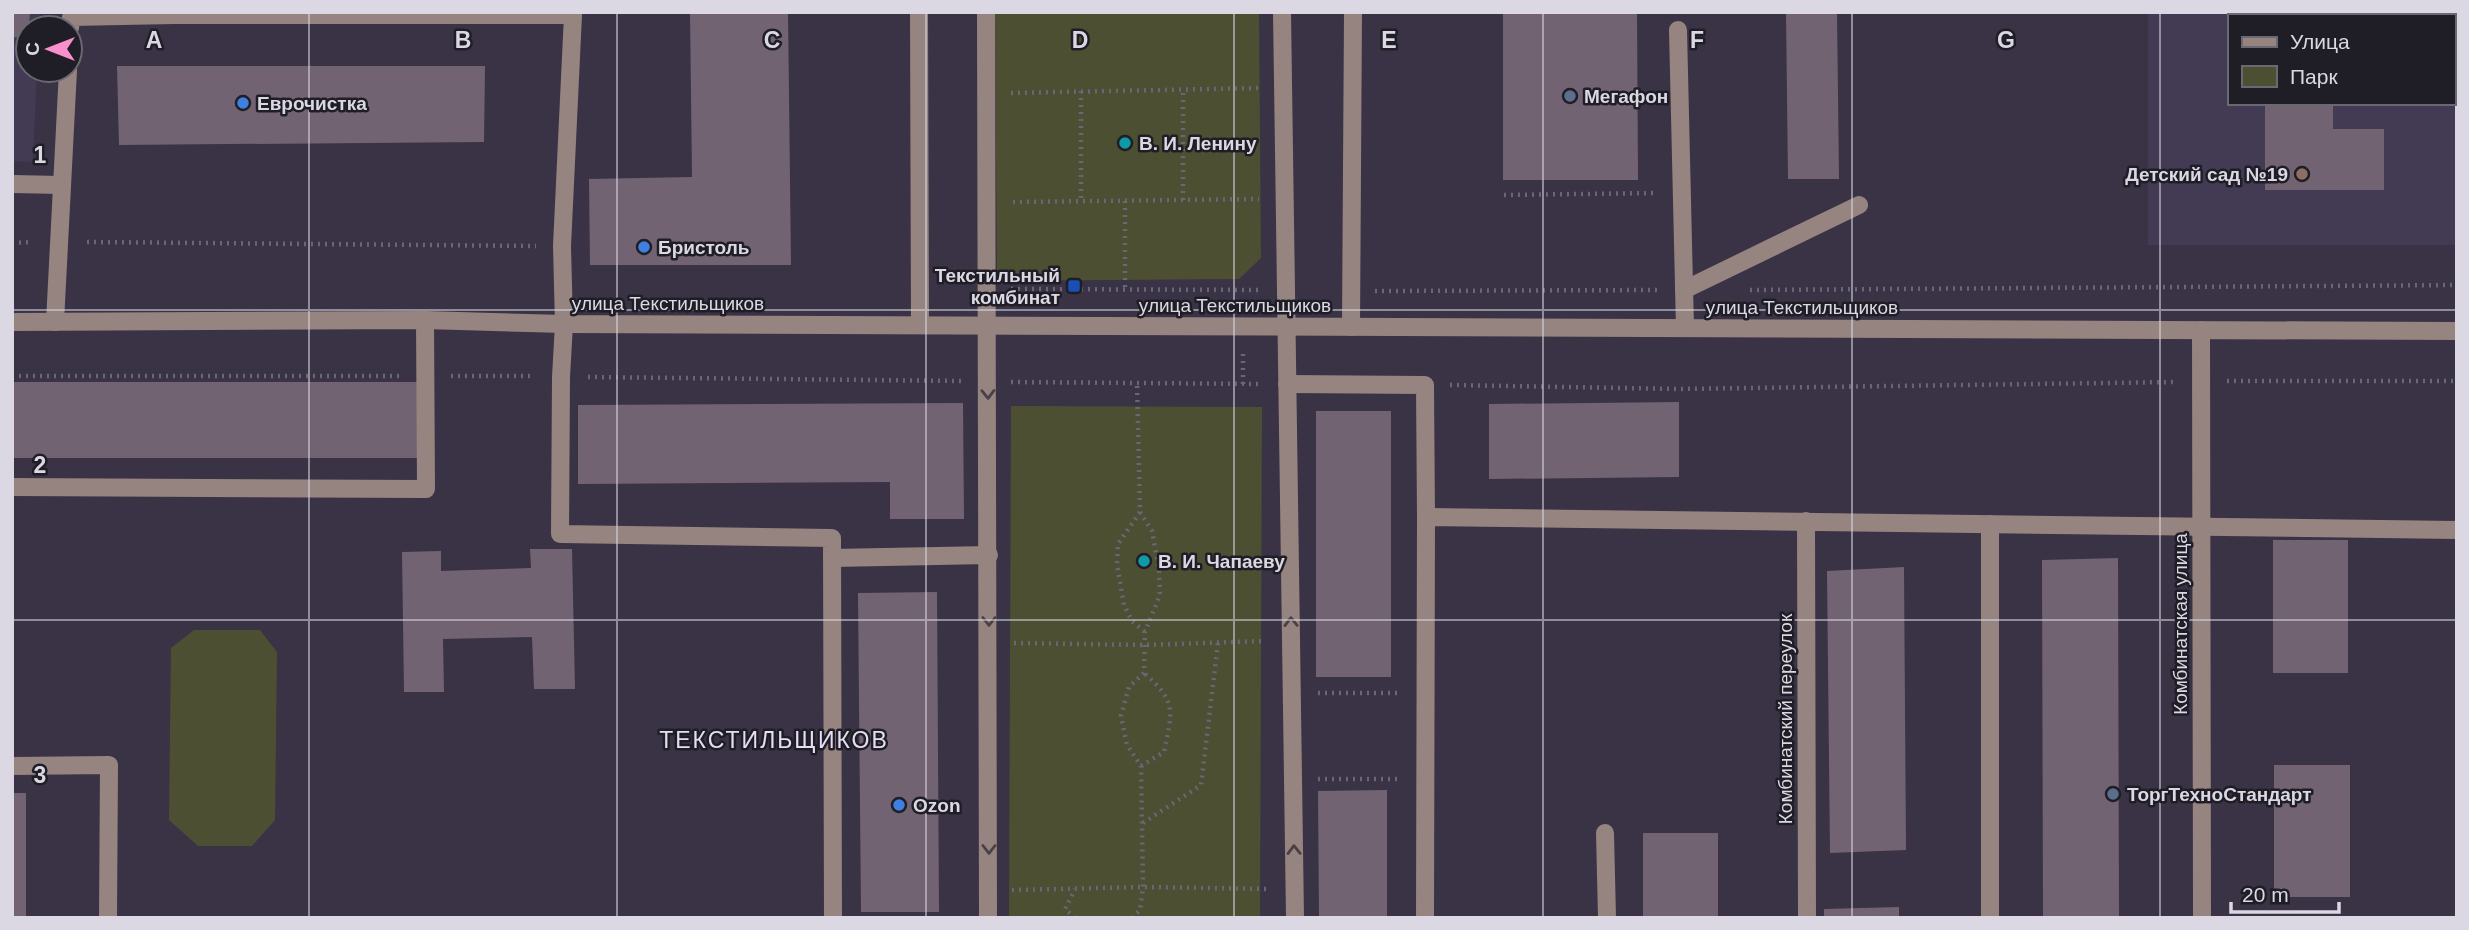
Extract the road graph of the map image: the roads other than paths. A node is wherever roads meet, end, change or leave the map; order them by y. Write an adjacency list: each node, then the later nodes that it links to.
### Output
1 (919, 12): 16 (street)
2 (986, 12): 17 (street)
3 (1282, 12): 18 (street)
4 (1353, 13): 19 (street)
5 (84, 17): 15 (street)
6 (1678, 30): 11 (street)
7 (67, 84): 9 (street)
8 (12, 184): 9 (street)
9 (61, 185): 14 (street)
10 (1859, 205): 11 (street)
11 (1684, 290): 20 (street)
12 (425, 320): 14 (street, улица Текстильщиков); 15 (street, улица Текстильщиков); 24 (street)
13 (12, 322): 14 (street, улица Текстильщиков)
14 (55, 322)
15 (564, 324): 16 (street, улица Текстильщиков); 31 (street)
16 (920, 325): 17 (street, улица Текстильщиков)
17 (987, 325): 18 (street, улица Текстильщиков); 30 (street, one-way to 30)
18 (1287, 326): 19 (street, улица Текстильщиков); 23 (street)
19 (1351, 327): 20 (street, улица Текстильщиков)
20 (1685, 328): 21 (street, улица Текстильщиков)
21 (2201, 330): 22 (street, улица Текстильщиков); 28 (street, Комбинатская улица)
22 (2457, 331)
23 (1287, 384): 25 (street); 37 (street, one-way to 23)
24 (12, 487)
25 (1426, 517): 26 (street); 38 (street)
26 (1806, 521): 27 (street); 40 (street, Комбинатский переулок)
27 (1990, 524): 28 (street); 41 (street)
28 (2201, 526): 29 (street); 42 (street, Комбинатская улица)
29 (2457, 530)
30 (989, 555): 31 (street); 36 (street, one-way to 36)
31 (832, 558): 35 (street)
32 (12, 766): 34 (street)
33 (1605, 833): 39 (street)
34 (108, 918)
35 (833, 918)
36 (988, 918)
37 (1295, 918)
38 (1425, 918)
39 (1607, 918)
40 (1807, 918)
41 (1990, 918)
42 (2202, 918)

